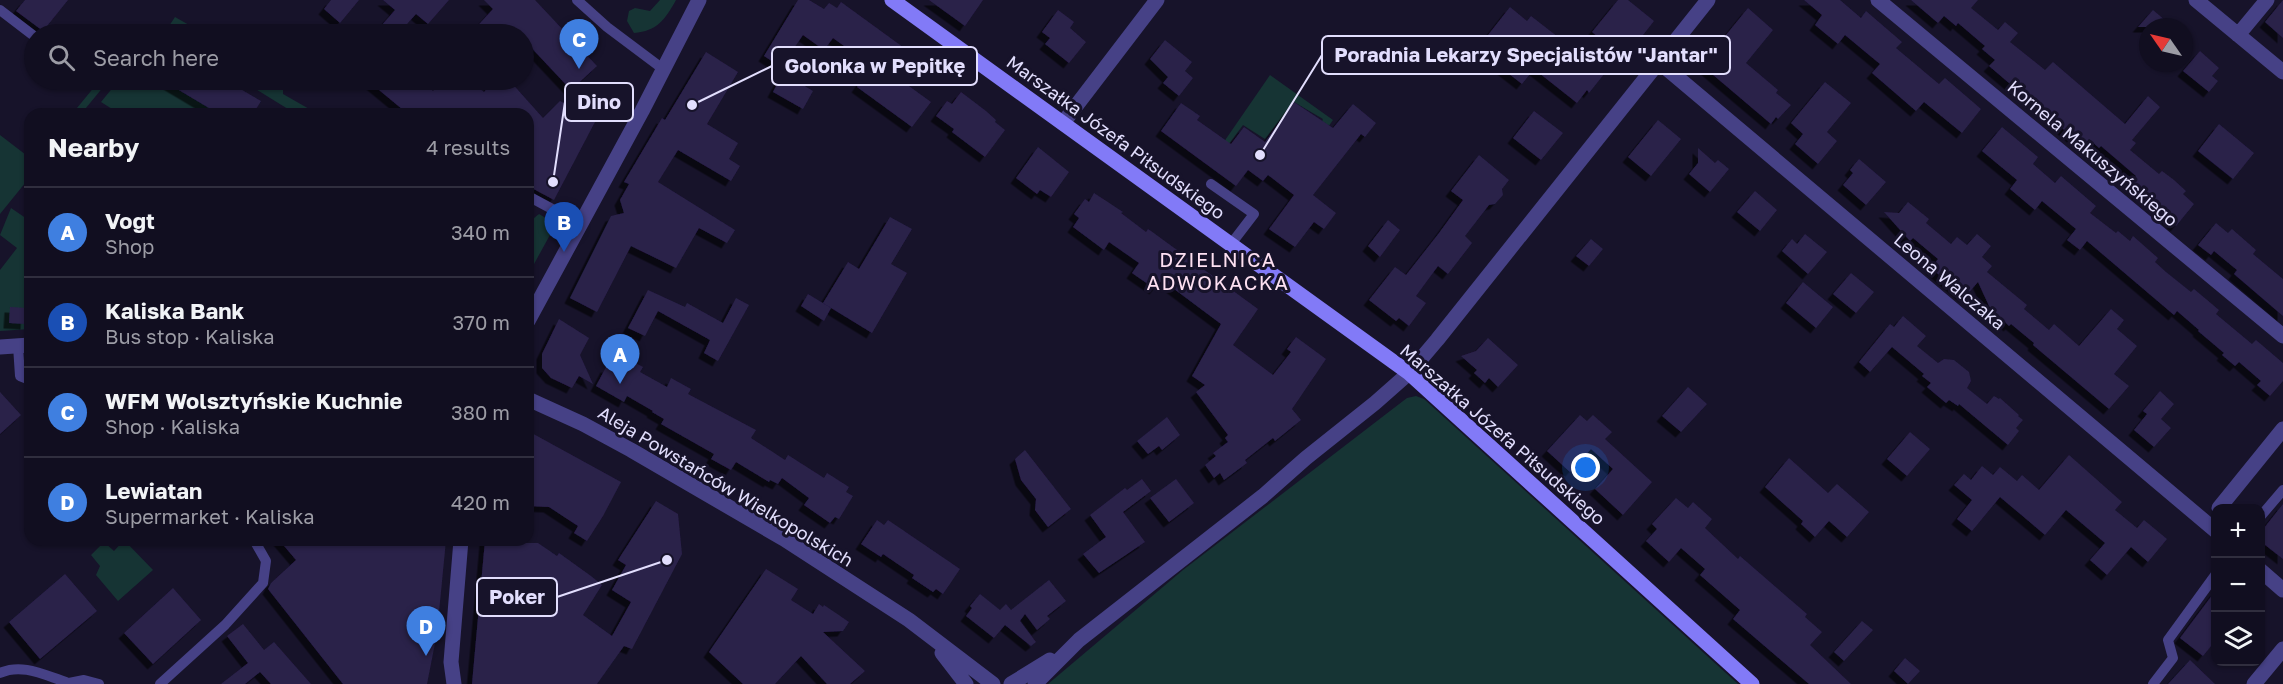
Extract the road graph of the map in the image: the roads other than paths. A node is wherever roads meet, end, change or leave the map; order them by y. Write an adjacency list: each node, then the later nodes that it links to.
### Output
1 (577, 0): 13 (lane)
2 (699, 0): 13 (street)
3 (892, 0): 15 (street, Marszałka Józefa Piłsudskiego)
4 (1157, 0): 15 (street)
5 (1708, 0): 12 (street)
6 (1878, 0): 21 (street, Kornela Makuszyńskiego)
7 (2196, 0): 11 (street)
8 (2267, 0): 11 (street)
9 (0, 10): 10 (lane)
10 (24, 28)
11 (2238, 35): 14 (street)
12 (1659, 62): 24 (street); 31 (street, Leona Walczaka)
13 (663, 69): 18 (street)
14 (2283, 72)
15 (1063, 123): 19 (street, Marszałka Józefa Piłsudskiego)
16 (1211, 184): 19 (lane)
17 (534, 199): 18 (lane)
18 (580, 224): 20 (street)
19 (1232, 244): 24 (street, Marszałka Józefa Piłsudskiego)
20 (534, 298)
21 (2283, 336)
22 (24, 346): 23 (street); 25 (lane)
23 (0, 347)
24 (1408, 373): 38 (street); 50 (street, Marszałka Józefa Piłsudskiego)
25 (24, 378)
26 (534, 401): 37 (street, Aleja Powstańców Wielkopolskich)
27 (2283, 429): 29 (street)
28 (2283, 490): 30 (lane)
29 (2222, 504)
30 (2265, 511)
31 (2211, 520)
32 (257, 546): 44 (lane)
33 (462, 546): 45 (street)
34 (2265, 574): 36 (street)
35 (2211, 581): 51 (lane)
36 (2283, 590)
37 (930, 636): 46 (street, Aleja Powstańców Wielkopolskich); 47 (street, Aleja Powstańców Wielkopolskich)
38 (1068, 649): 48 (street); 49 (street)
39 (2283, 649): 42 (street)
40 (0, 673): 41 (lane)
41 (65, 683): 43 (lane)
42 (2258, 683)
43 (99, 684)
44 (160, 684)
45 (454, 684)
46 (966, 684)
47 (993, 684)
48 (1011, 684)
49 (1035, 684)
50 (1752, 684)
51 (2153, 684)

